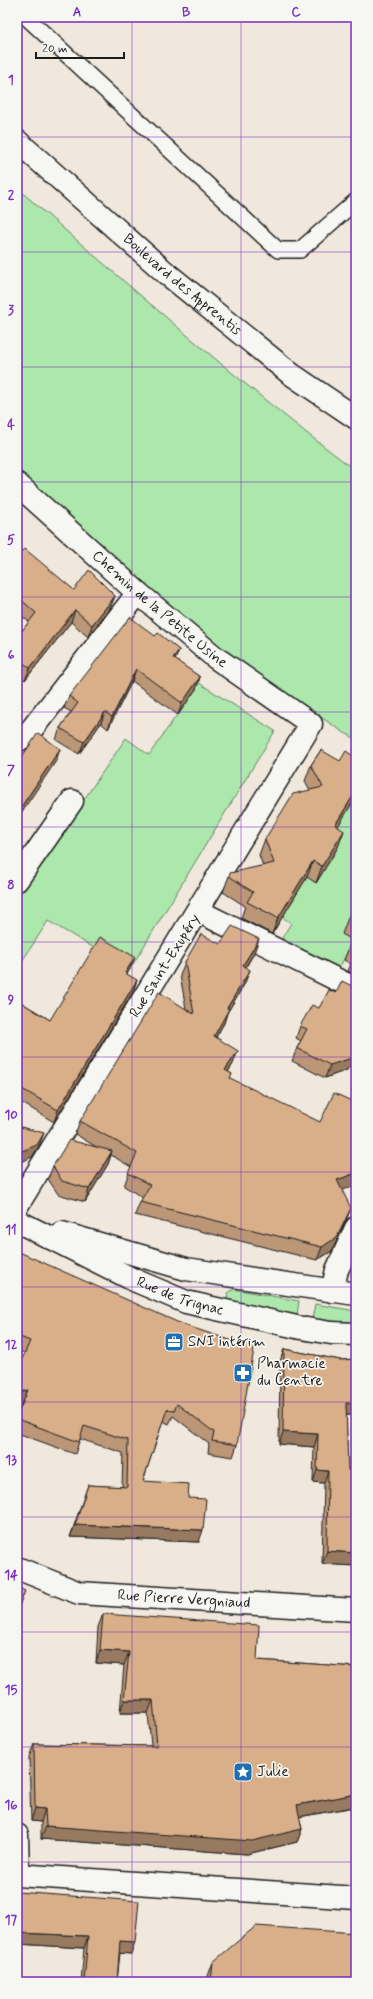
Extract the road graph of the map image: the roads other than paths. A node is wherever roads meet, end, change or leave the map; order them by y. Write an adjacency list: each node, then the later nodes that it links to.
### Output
1 (26, 17): 3 (lane)
2 (17, 141): 4 (street, Boulevard des Apprentis)
3 (356, 201)
4 (356, 418)
5 (17, 484): 6 (street, Chemin de la Petite Usine)
6 (138, 593): 7 (street, Chemin de la Petite Usine); 8 (street)
7 (311, 724): 11 (street, Rue Saint-Exupéry)
8 (17, 741)
9 (72, 801): 10 (street)
10 (17, 880)
11 (198, 911): 12 (street); 13 (street, Rue Saint-Exupéry)
12 (356, 989)
13 (17, 1206)
14 (17, 1220): 16 (street, Rue de Trignac); 18 (street, Rue de Trignac)
15 (356, 1228): 16 (street)
16 (332, 1291): 17 (street, Rue de Trignac)
17 (356, 1294)
18 (356, 1334)
19 (17, 1568): 20 (street, Rue Pierre Vergniaud)
20 (356, 1610)
21 (17, 1835): 22 (street)
22 (18, 1875): 23 (street)
23 (356, 1898)

